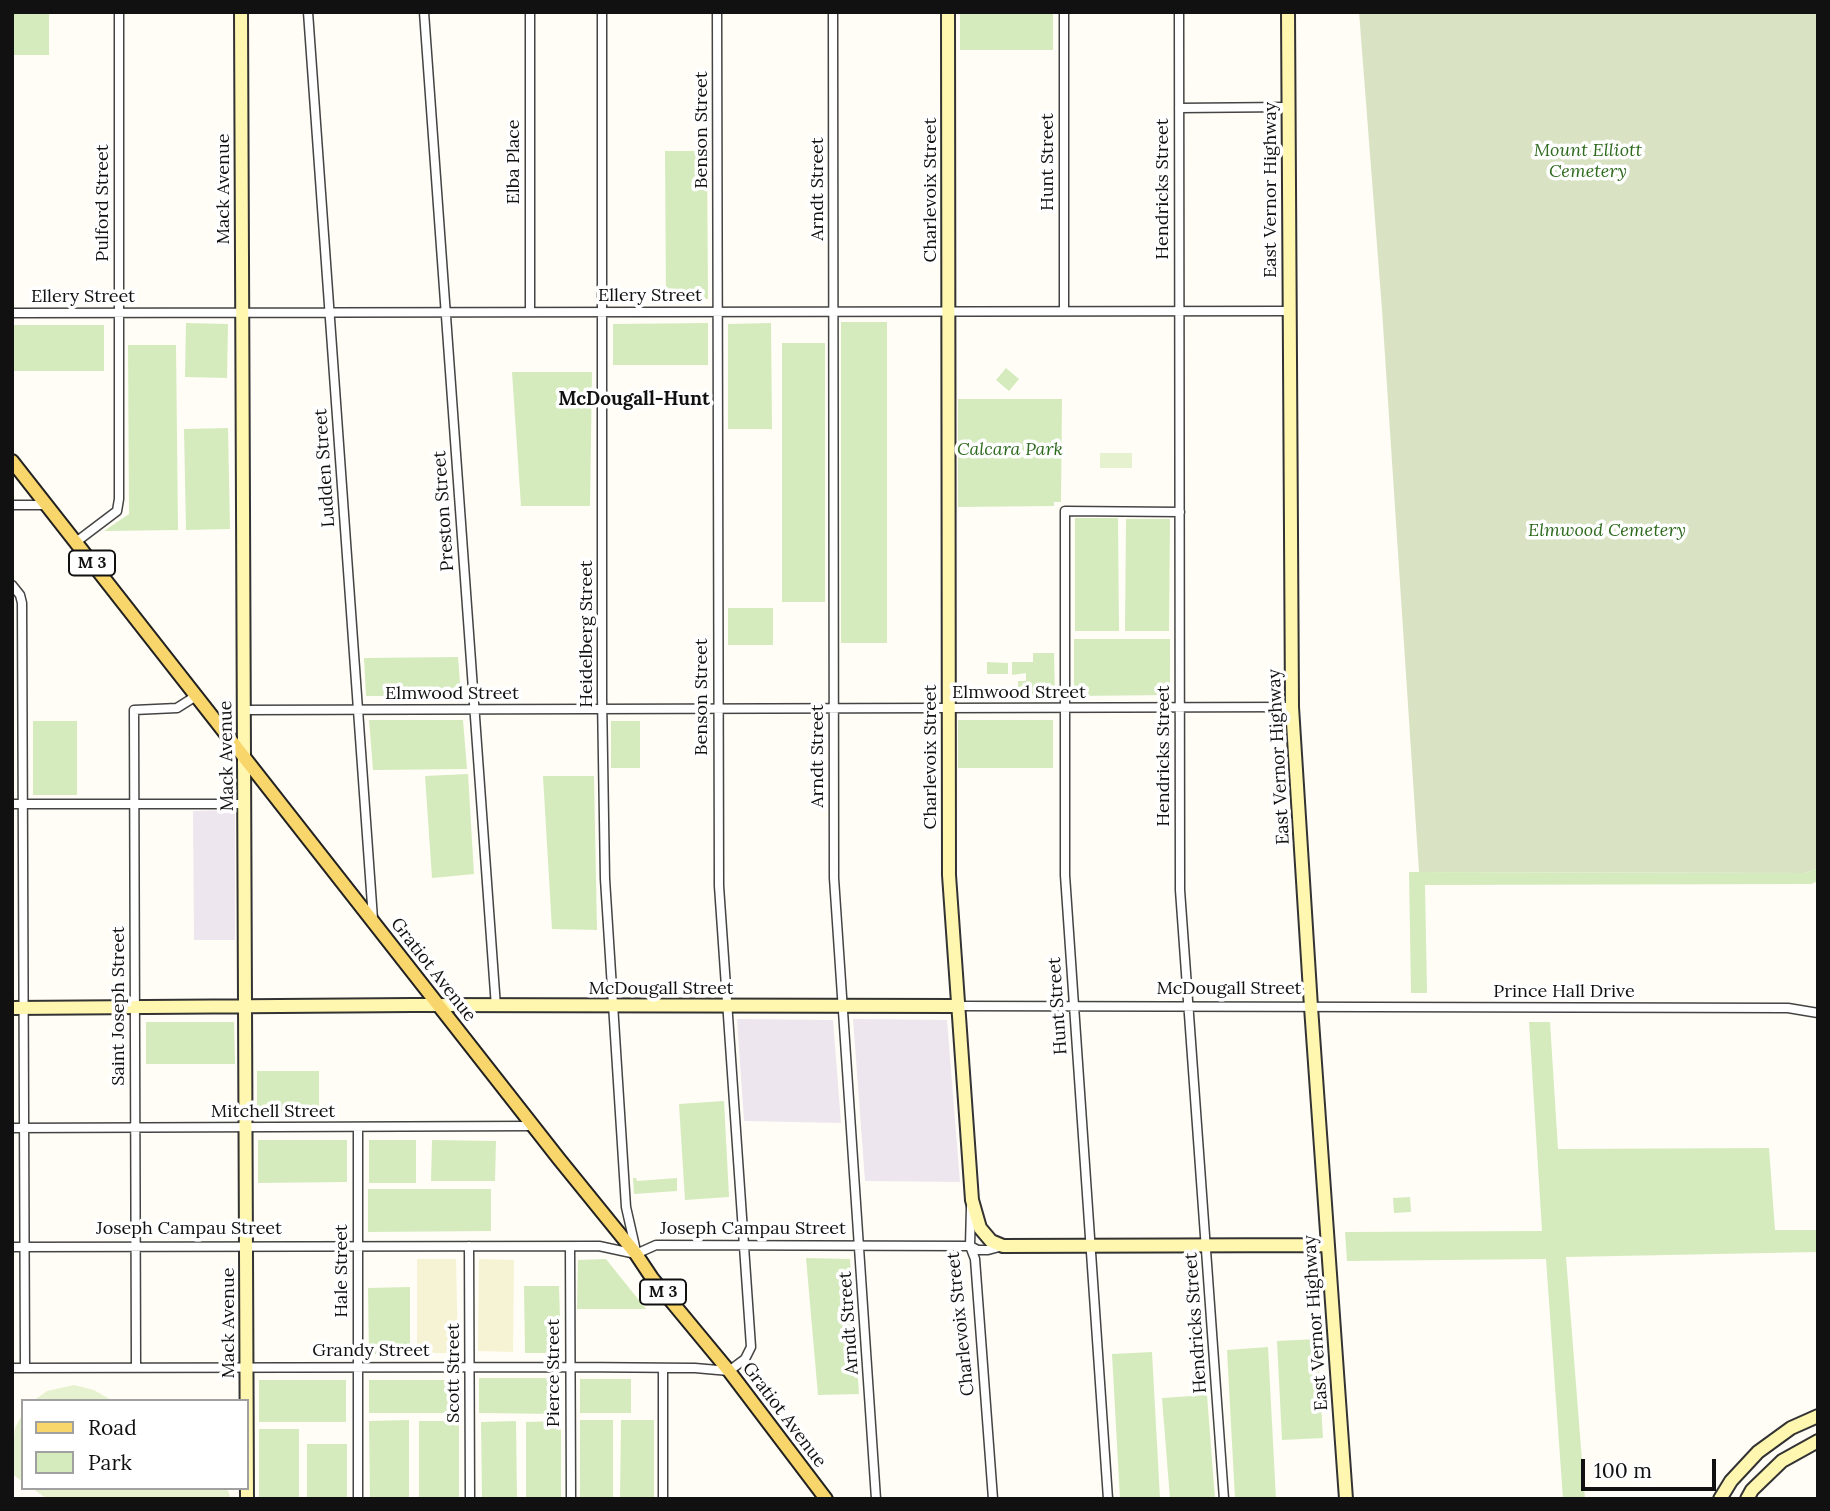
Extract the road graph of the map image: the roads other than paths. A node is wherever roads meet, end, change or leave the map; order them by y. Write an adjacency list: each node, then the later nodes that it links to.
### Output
1 (119, 12): 25 (street, Pulford Street)
2 (241, 12): 26 (street, Mack Avenue)
3 (308, 12): 27 (street, Ludden Street)
4 (424, 12): 19 (street, Preston Street)
5 (530, 12): 20 (street, Elba Place)
6 (602, 12): 21 (street, Heidelberg Street)
7 (717, 12): 22 (street, Benson Street)
8 (833, 12): 23 (street, Arndt Street)
9 (948, 12): 15 (street, Charlevoix Street)
10 (1064, 12): 16 (street, Hunt Street)
11 (1179, 12): 14 (street, Hendricks Street)
12 (1288, 12): 13 (street, East Vernor Highway)
13 (1288, 107): 14 (street); 18 (street, East Vernor Highway)
14 (1179, 108): 17 (street, Hendricks Street)
15 (948, 311): 16 (street, Ellery Street); 23 (street, Ellery Street); 37 (street, Charlevoix Street)
16 (1064, 311): 17 (street, Ellery Street)
17 (1180, 311): 18 (street, Ellery Street); 31 (street, Hendricks Street)
18 (1289, 311): 35 (street, East Vernor Highway)
19 (445, 312): 20 (street, Ellery Street); 27 (street, Ellery Street); 42 (street, Preston Street)
20 (530, 312): 21 (street, Ellery Street)
21 (602, 312): 22 (street, Ellery Street); 43 (street, Heidelberg Street)
22 (718, 312): 23 (street, Ellery Street); 44 (street, Benson Street)
23 (833, 312): 36 (street, Arndt Street)
24 (12, 313): 25 (street, Ellery Street)
25 (119, 313): 26 (street, Ellery Street); 32 (street, Pulford Street)
26 (241, 313): 27 (street, Ellery Street); 40 (street, Mack Avenue)
27 (330, 313): 41 (street, Ludden Street)
28 (12, 461): 30 (main road, Gratiot Avenue / M 3)
29 (12, 505): 30 (street)
30 (47, 505): 32 (main road, Gratiot Avenue / M 3)
31 (1180, 512): 38 (street, Hunt Street); 39 (street, Hendricks Street)
32 (76, 542): 34 (main road, Gratiot Avenue / M 3)
33 (12, 585): 48 (street)
34 (196, 696): 45 (main road, Gratiot Avenue / M 3); 46 (street, Saint Joseph Street)
35 (1292, 707): 39 (street, Elmwood Street); 60 (street, East Vernor Highway)
36 (833, 709): 37 (street, Elmwood Street); 44 (street, Elmwood Street); 52 (street, Arndt Street)
37 (949, 709): 38 (street, Elmwood Street); 53 (street, Charlevoix Street)
38 (1064, 709): 39 (street, Elmwood Street); 54 (street, Hunt Street)
39 (1180, 709): 55 (street, Hendricks Street)
40 (243, 710): 41 (street, Elmwood Street); 45 (street, Mack Avenue)
41 (358, 710): 42 (street, Elmwood Street); 50 (street, Ludden Street)
42 (474, 710): 43 (street, Elmwood Street); 57 (street, Preston Street)
43 (602, 710): 44 (street, Elmwood Street); 58 (street, Heidelberg Street)
44 (718, 710): 59 (street, Benson Street)
45 (245, 758): 49 (street, Mack Avenue); 50 (main road, Gratiot Avenue / M 3)
46 (135, 803): 48 (street); 49 (street); 62 (street, Saint Joseph Street)
47 (12, 804): 48 (street)
48 (23, 804): 61 (street)
49 (245, 804): 56 (street, Mack Avenue)
50 (374, 922): 51 (main road, Gratiot Avenue / M 3)
51 (439, 1006): 56 (street, McDougall Street); 57 (street, McDougall Street); 64 (main road, Gratiot Avenue / M 3)
52 (843, 1006): 53 (street, McDougall Street); 59 (street, McDougall Street); 76 (street, Arndt Street)
53 (958, 1006): 54 (street, McDougall Street); 70 (street, Charlevoix Street)
54 (1073, 1006): 55 (street, McDougall Street); 79 (street, Hunt Street)
55 (1189, 1006): 60 (street, McDougall Street); 71 (street, Hendricks Street)
56 (246, 1007): 62 (street, McDougall Street); 68 (street, Mack Avenue)
57 (496, 1007): 58 (street, McDougall Street)
58 (611, 1007): 59 (street, McDougall Street); 85 (street, Heidelberg Street)
59 (727, 1007): 75 (street, Benson Street)
60 (1311, 1007): 63 (street, Prince Hall Drive); 72 (street, East Vernor Highway)
61 (18, 1008): 62 (street, McDougall Street); 66 (street)
62 (134, 1008): 67 (street, Saint Joseph Street)
63 (1818, 1013)
64 (534, 1126): 69 (street, Mitchell Street); 85 (main road, Gratiot Avenue / M 3)
65 (12, 1128): 66 (street, Mitchell Street)
66 (24, 1128): 67 (street, Mitchell Street); 81 (street)
67 (135, 1128): 68 (street, Mitchell Street); 82 (street, Saint Joseph Street)
68 (246, 1128): 69 (street, Mitchell Street); 83 (street, Mack Avenue)
69 (358, 1128): 73 (street, Hale Street)
70 (972, 1200): 77 (street, Charlevoix Street); 78 (street)
71 (1206, 1245): 72 (street, Joseph Campau Street); 79 (street, Joseph Campau Street); 106 (street, Hendricks Street)
72 (1328, 1245): 107 (street, East Vernor Highway)
73 (358, 1246): 74 (street, Joseph Campau Street); 83 (street, Joseph Campau Street); 87 (street, Hale Street)
74 (469, 1246): 84 (street, Joseph Campau Street); 88 (street, Scott Street)
75 (744, 1246): 76 (street, Joseph Campau Street); 85 (street, Joseph Campau Street); 94 (street, Benson Street)
76 (860, 1246): 77 (street, Joseph Campau Street); 103 (street, Arndt Street)
77 (971, 1246): 78 (street, Joseph Campau Street); 104 (street, Charlevoix Street)
78 (1003, 1246): 79 (street, Joseph Campau Street)
79 (1091, 1246): 105 (street, Hunt Street)
80 (12, 1247): 81 (street, Joseph Campau Street)
81 (24, 1247): 82 (street, Joseph Campau Street); 91 (street)
82 (135, 1247): 83 (street, Joseph Campau Street); 92 (street, Saint Joseph Street)
83 (247, 1247): 86 (street, Mack Avenue)
84 (570, 1247): 85 (street, Joseph Campau Street); 89 (street, Pierce Street)
85 (636, 1254): 94 (main road, Gratiot Avenue / M 3)
86 (247, 1367): 87 (street, Grandy Street); 92 (street, Grandy Street); 95 (street, Mack Avenue)
87 (358, 1367): 88 (street, Grandy Street); 98 (street, Hale Street)
88 (469, 1367): 89 (street, Grandy Street); 99 (street, Scott Street)
89 (570, 1367): 93 (street, Grandy Street); 100 (street, Pierce Street)
90 (12, 1368): 91 (street, Grandy Street)
91 (25, 1368): 92 (street, Grandy Street)
92 (136, 1368)
93 (663, 1368): 94 (street, Grandy Street); 101 (street)
94 (729, 1371): 102 (main road, Gratiot Avenue / M 3)
95 (247, 1399)
96 (1818, 1416): 108 (street)
97 (1818, 1440): 109 (street)
98 (358, 1499)
99 (470, 1499)
100 (571, 1499)
101 (663, 1499)
102 (826, 1499)
103 (876, 1499)
104 (993, 1499)
105 (1108, 1499)
106 (1224, 1499)
107 (1346, 1499)
108 (1720, 1499)
109 (1747, 1499)

